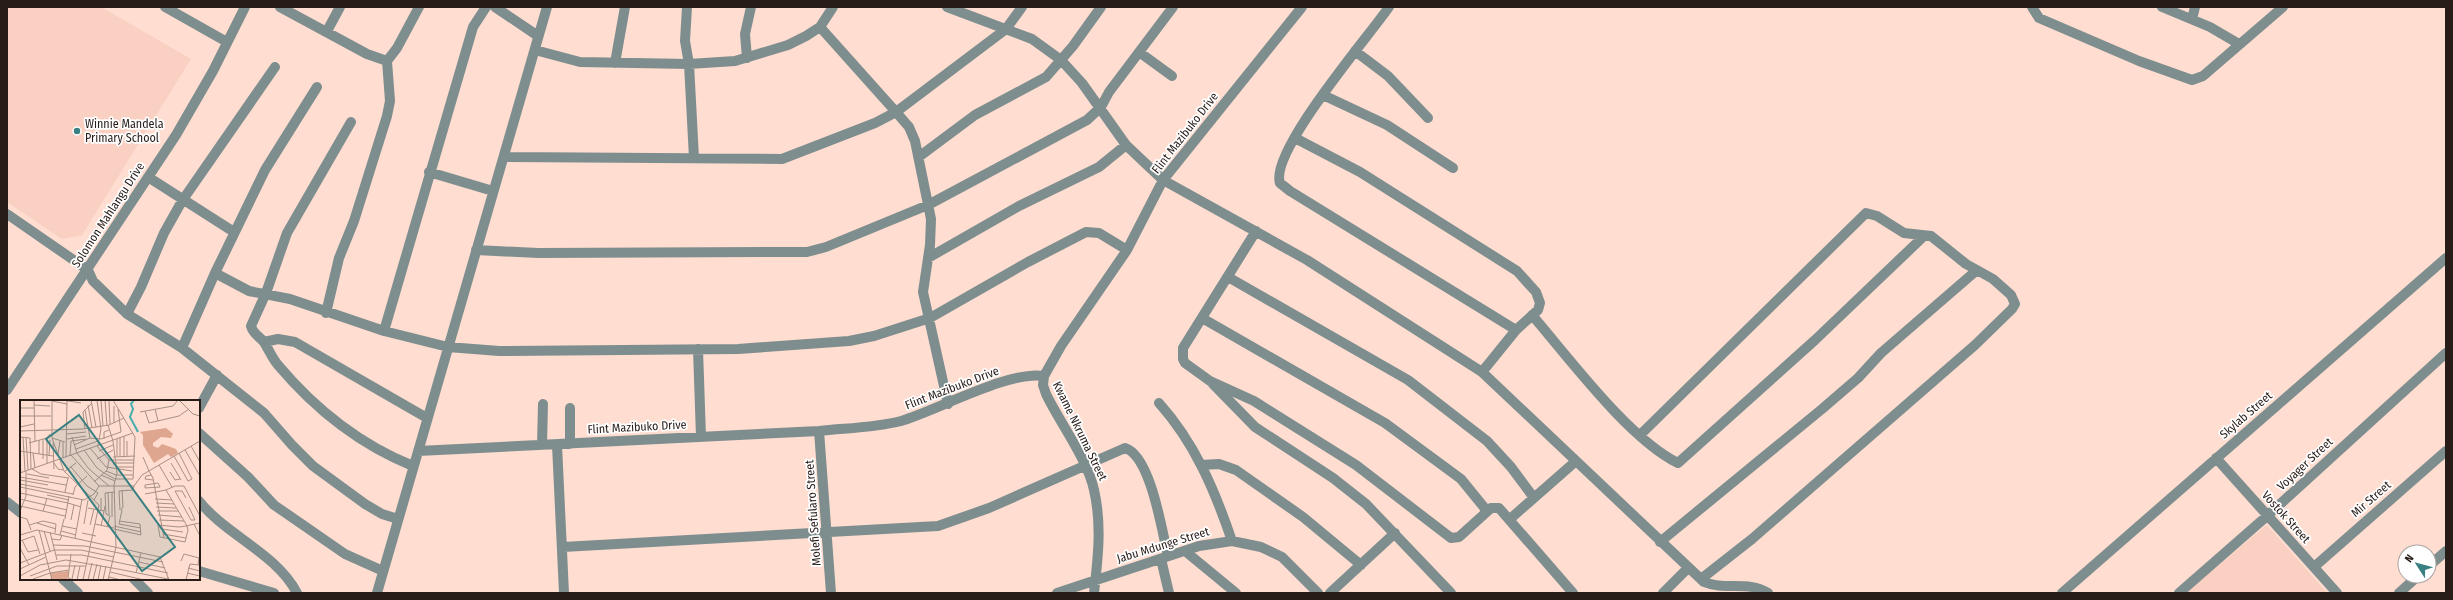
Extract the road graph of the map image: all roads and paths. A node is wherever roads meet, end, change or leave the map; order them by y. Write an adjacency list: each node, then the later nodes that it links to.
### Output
1 (165, 7): 28 (street)
2 (245, 7): 28 (street, Solomon Mahlangu Drive)
3 (280, 7): 26 (street)
4 (340, 7): 26 (street)
5 (419, 7): 34 (street)
6 (486, 7): 52 (street)
7 (495, 7): 27 (street)
8 (547, 7): 27 (street)
9 (624, 7): 36 (street)
10 (687, 7): 37 (street)
11 (751, 7): 33 (street)
12 (833, 7): 24 (street)
13 (1022, 7): 25 (street)
14 (1101, 7): 35 (street)
15 (1173, 7): 32 (street)
16 (1302, 7): 54 (street, Flint Mazibuko Drive)
17 (1389, 7): 31 (street)
18 (2032, 7): 29 (street)
19 (2162, 7): 23 (street)
20 (2195, 7): 23 (street)
21 (2282, 7): 29 (street)
22 (950, 8): 25 (street)
23 (2192, 19): 29 (street)
24 (820, 28): 33 (street); 43 (street)
25 (1006, 29): 35 (street); 43 (street)
26 (327, 31): 34 (street)
27 (538, 36): 30 (street)
28 (227, 42): 53 (street, Solomon Mahlangu Drive)
29 (2239, 44)
30 (534, 50): 36 (street); 49 (street)
31 (1355, 51): 41 (street); 44 (street)
32 (1139, 52): 39 (street); 42 (street)
33 (747, 58): 37 (street)
34 (387, 60): 71 (street)
35 (1061, 60): 42 (street); 48 (street)
36 (615, 63): 37 (street)
37 (689, 64): 50 (street)
38 (275, 67): 56 (street)
39 (1172, 76)
40 (317, 87): 60 (street)
41 (1323, 95): 46 (street); 51 (street)
42 (1101, 107): 47 (street); 57 (street)
43 (896, 112): 48 (street); 50 (street)
44 (1428, 118)
45 (351, 122): 70 (street)
46 (1295, 138): 73 (street); 76 (street)
47 (1126, 144): 54 (street); 64 (street)
48 (920, 156): 57 (street)
49 (504, 157): 50 (street); 55 (street)
50 (694, 158)
51 (1453, 168)
52 (429, 172): 55 (street); 77 (street)
53 (148, 177): 56 (street); 66 (street, Solomon Mahlangu Drive)
54 (1163, 180): 59 (street); 63 (street, Flint Mazibuko Drive)
55 (494, 192): 62 (street)
56 (182, 201): 60 (street); 72 (street)
57 (928, 205): 62 (street); 64 (street)
58 (7, 214): 66 (street)
59 (1256, 231): 69 (street); 83 (street)
60 (234, 232): 68 (street)
61 (1924, 236): 67 (street); 96 (street); 96 (street)
62 (476, 250): 79 (street)
63 (1127, 250): 74 (street); 85 (street, Flint Mazibuko Drive)
64 (928, 258): 74 (street)
65 (2446, 258): 103 (street, Skylab Street)
66 (88, 270): 72 (street); 87 (street, Solomon Mahlangu Drive)
67 (1977, 270): 119 (street); 130 (street)
68 (215, 273): 70 (street); 80 (street)
69 (1228, 277): 75 (street); 108 (street)
70 (266, 293): 71 (street); 78 (street)
71 (326, 313): 77 (street)
72 (126, 314): 80 (street)
73 (1532, 315): 76 (street); 96 (street)
74 (930, 318): 81 (street); 90 (street)
75 (1202, 318): 86 (street); 111 (street)
76 (1516, 330): 83 (street)
77 (384, 331): 79 (street)
78 (264, 342): 93 (street); 106 (street)
79 (448, 347): 81 (street); 93 (street)
80 (182, 348): 84 (street)
81 (698, 349): 97 (street)
82 (2446, 353): 113 (street, Voyager Street)
83 (1482, 372): 104 (street)
84 (217, 375): 91 (street); 114 (street)
85 (1044, 376): 90 (street, Flint Mazibuko Drive); 107 (street, Kwame Nkruma Street)
86 (1210, 381): 111 (street); 117 (street)
87 (7, 390)
88 (1159, 403): 105 (street)
89 (543, 404): 99 (street)
90 (948, 404): 94 (street, Flint Mazibuko Drive)
91 (200, 406)
92 (570, 408): 98 (street)
93 (427, 418): 101 (street)
94 (819, 430): 97 (street, Flint Mazibuko Drive); 116 (street, Molefi Sefularo Street)
95 (200, 434): 129 (street)
96 (1640, 435)
97 (701, 437): 98 (street, Flint Mazibuko Drive)
98 (570, 444): 100 (street, Flint Mazibuko Drive)
99 (542, 445): 100 (street, Flint Mazibuko Drive); 101 (street, Flint Mazibuko Drive)
100 (557, 445): 120 (street)
101 (418, 451): 106 (street)
102 (2446, 451): 126 (street, Mir Street)
103 (2216, 458): 113 (street, Vostok Street); 152 (street, Skylab Street)
104 (1576, 461): 108 (street); 119 (street)
105 (1201, 465): 118 (street); 125 (street)
106 (413, 466): 114 (street)
107 (1085, 466): 116 (street); 123 (street); 133 (street, Kwame Nkruma Street)
108 (1534, 498): 115 (street)
109 (7, 502): 112 (street)
110 (200, 502): 138 (street)
111 (1487, 511): 115 (street)
112 (20, 512)
113 (2267, 516): 126 (street, Vostok Street); 153 (street, Voyager Street)
114 (398, 519): 129 (street)
115 (1510, 519): 149 (street)
116 (827, 531): 120 (street); 141 (street, Molefi Sefularo Street)
117 (1395, 533): 125 (street); 148 (street)
118 (1232, 541): 121 (street, Jabu Mdunge Street); 146 (street, Jabu Mdunge Street)
119 (1660, 542): 127 (street)
120 (563, 547): 140 (street)
121 (1184, 551): 123 (street, Jabu Mdunge Street); 145 (street)
122 (2446, 551): 124 (street)
123 (1164, 557): 133 (street, Jabu Mdunge Street); 144 (street)
124 (2437, 559)
125 (1361, 565): 147 (street)
126 (2314, 567): 154 (street, Vostok Street)
127 (1688, 568): 130 (street); 150 (street)
128 (200, 571): 137 (street)
129 (383, 571): 139 (street)
130 (1701, 579): 151 (street)
131 (64, 580): 135 (street)
132 (135, 580): 136 (street)
133 (1096, 580): 142 (street, Jabu Mdunge Street); 143 (street, Kwame Nkruma Street)
134 (2409, 584): 155 (street)
135 (78, 593)
136 (148, 593)
137 (274, 593)
138 (297, 593)
139 (377, 593)
140 (564, 593)
141 (831, 593)
142 (1057, 593)
143 (1094, 593)
144 (1169, 593)
145 (1236, 593)
146 (1318, 593)
147 (1330, 593)
148 (1451, 593)
149 (1573, 593)
150 (1662, 593)
151 (1768, 593)
152 (2062, 593)
153 (2179, 593)
154 (2337, 593)
155 (2399, 593)

